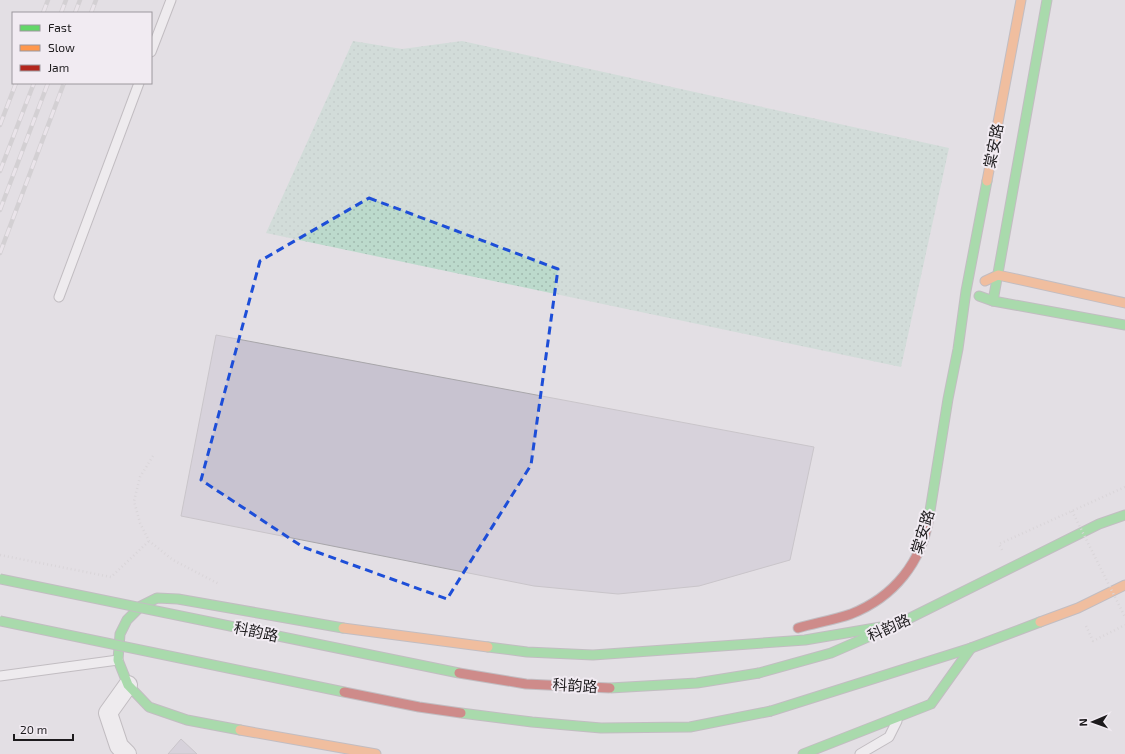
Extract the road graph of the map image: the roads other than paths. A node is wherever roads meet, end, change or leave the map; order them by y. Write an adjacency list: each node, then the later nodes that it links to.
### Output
1 (171, 0): 4 (lane)
2 (1021, 0): 7 (main road, 棠安路)
3 (1047, 0): 6 (main road, 棠安路)
4 (152, 49)
5 (139, 84): 8 (lane)
6 (998, 275): 7 (main road); 9 (main road, 棠安路); 10 (main road)
7 (966, 291): 9 (main road); 17 (main road, 棠安路)
8 (59, 297)
9 (993, 301): 11 (main road)
10 (1125, 303)
11 (1125, 325)
12 (1125, 515): 16 (main road, 科韵路)
13 (0, 579): 16 (main road, 科韵路, bridge)
14 (1125, 585): 18 (main road)
15 (0, 620): 18 (main road, bridge)
16 (898, 624): 17 (main road)
17 (724, 646): 19 (main road)
18 (971, 648): 22 (main road)
19 (118, 660): 20 (lane); 21 (main road)
20 (0, 676)
21 (128, 685): 23 (street); 24 (main road)
22 (898, 717): 25 (main road); 26 (lane)
23 (127, 754)
24 (376, 754)
25 (803, 754)
26 (860, 754)

